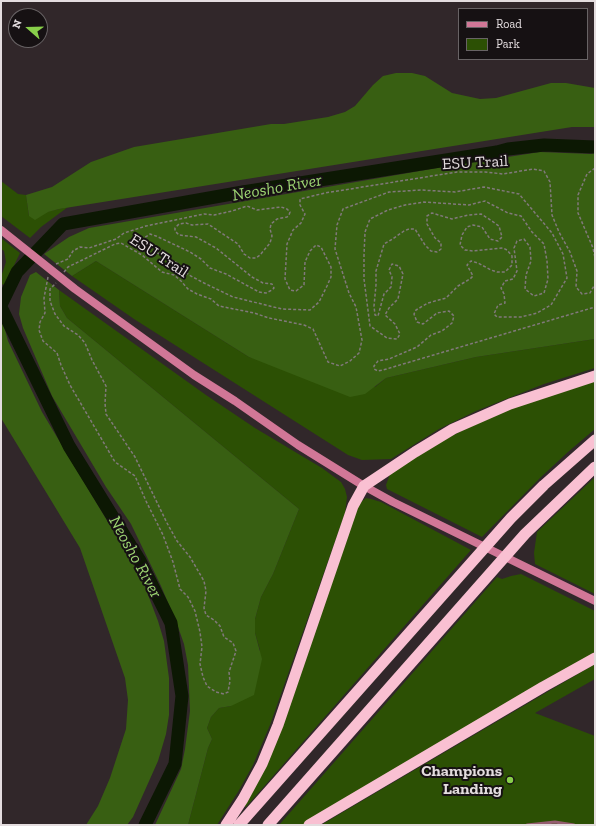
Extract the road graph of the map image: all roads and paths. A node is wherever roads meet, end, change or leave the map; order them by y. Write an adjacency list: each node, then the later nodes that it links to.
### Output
1 (595, 168): 3 (path)
2 (2, 230): 13 (main road)
3 (595, 258)
4 (54, 264): 8 (path, ESU Trail)
5 (63, 272): 9 (path, ESU Trail)
6 (48, 274): 7 (path)
7 (59, 278)
8 (595, 284)
9 (595, 307)
10 (595, 376): 13 (highway)
11 (595, 440): 17 (highway)
12 (595, 467): 18 (highway)
13 (364, 486): 14 (main road); 16 (highway)
14 (595, 601)
15 (595, 658): 19 (highway)
16 (226, 825)
17 (239, 825)
18 (268, 825)
19 (309, 825)
20 (527, 825): 21 (lane)
21 (574, 825)

